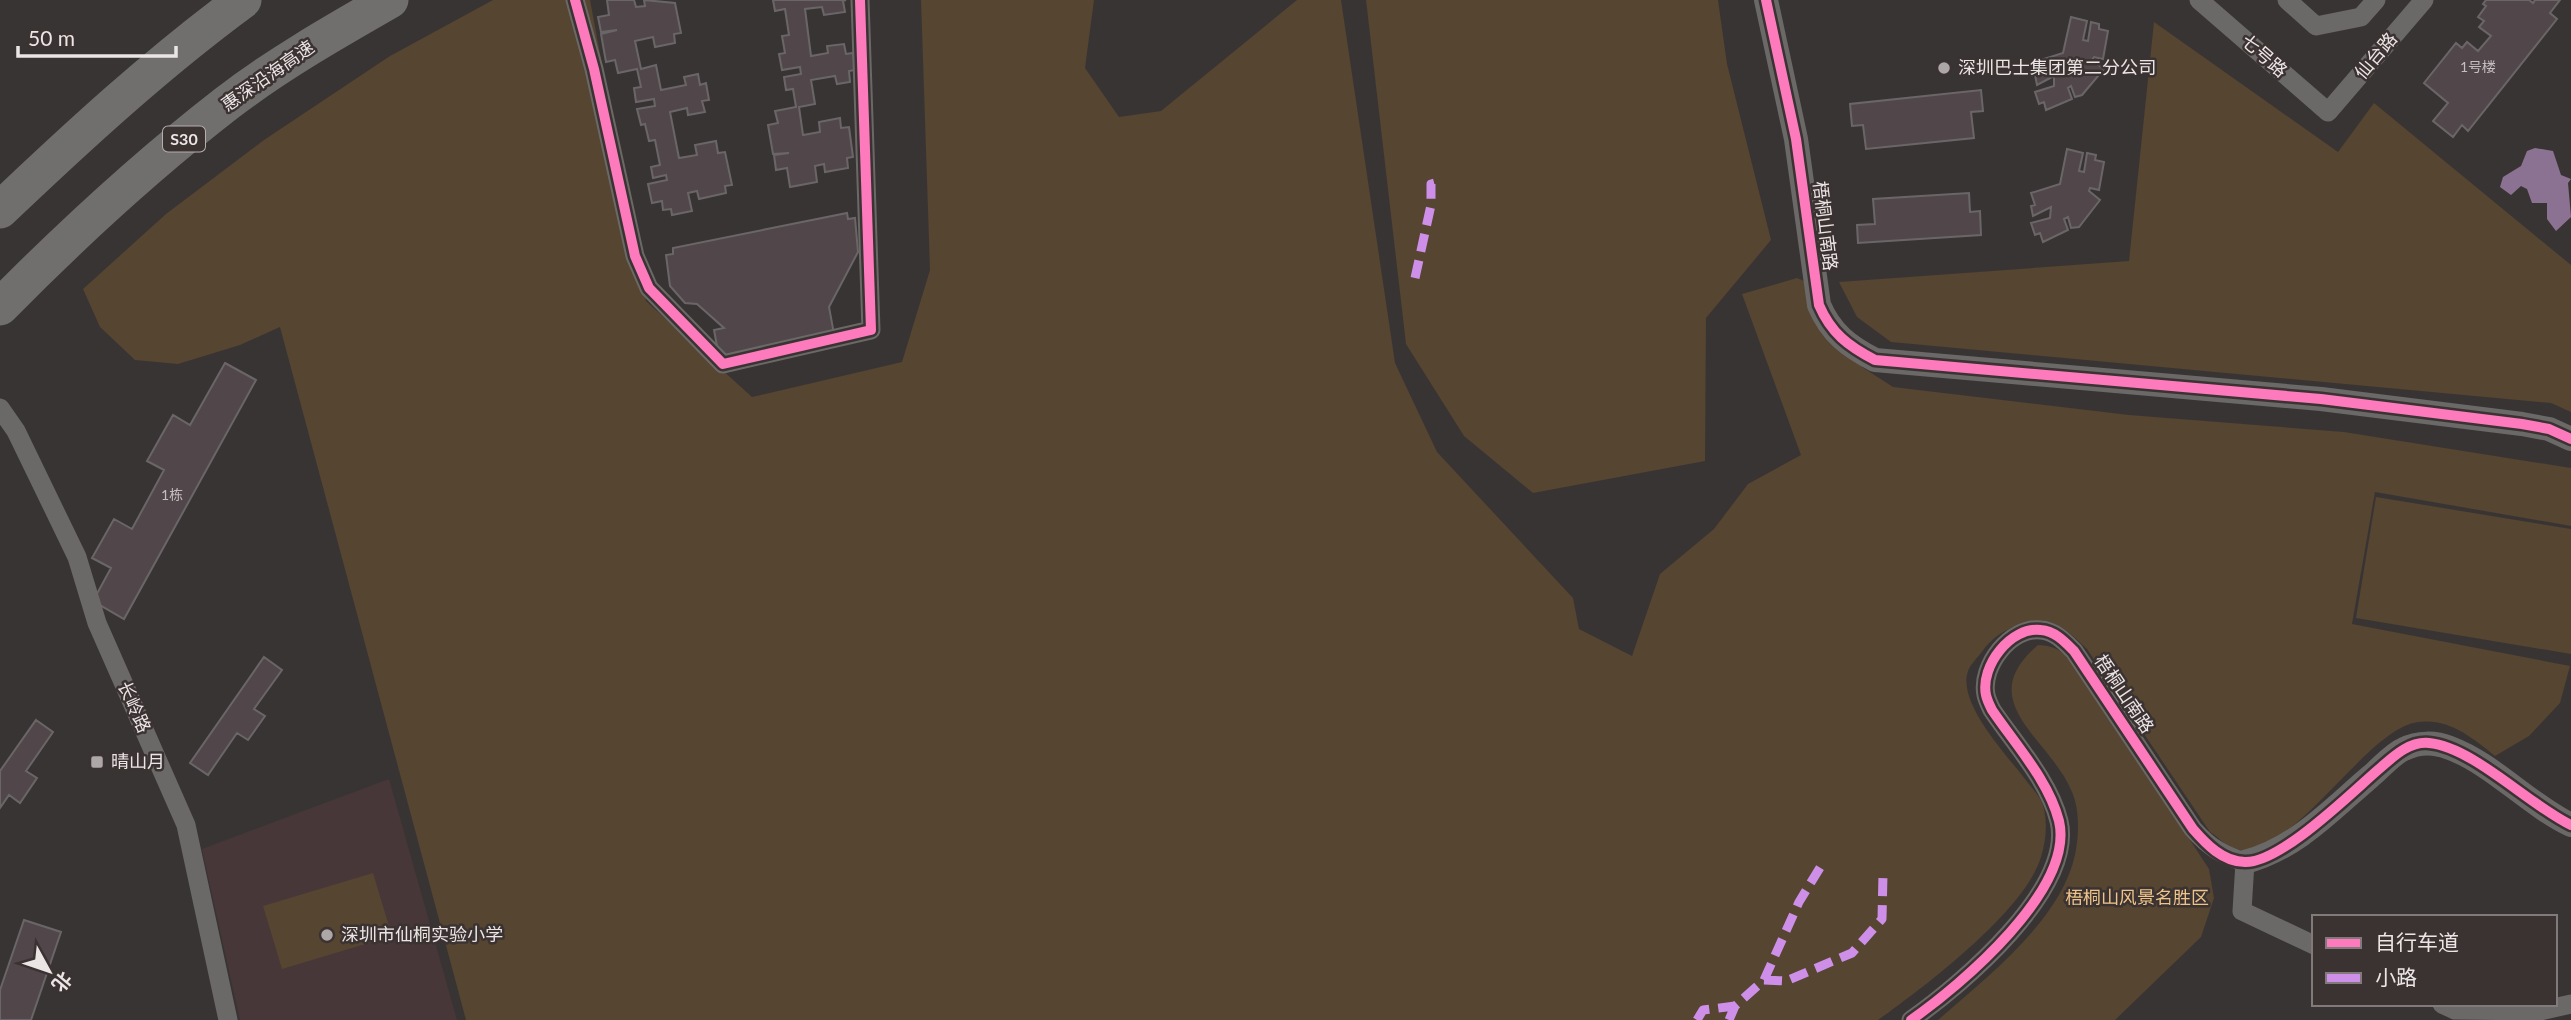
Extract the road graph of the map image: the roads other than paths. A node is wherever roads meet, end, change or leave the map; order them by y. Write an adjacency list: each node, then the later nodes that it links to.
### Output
1 (243, 0): 11 (highway)
2 (390, 0): 12 (highway, 惠深沿海高速 / S30)
3 (575, 0): 4 (street)
4 (860, 0)
5 (1766, 0): 14 (street, 梧桐山南路)
6 (2199, 0): 10 (street, 七号路)
7 (2287, 0): 8 (street)
8 (2376, 0)
9 (2424, 0): 10 (street, 仙台路)
10 (2328, 113)
11 (0, 210)
12 (0, 307)
13 (0, 408): 20 (street, 长岭路)
14 (2571, 439)
15 (2571, 825): 16 (street)
16 (2245, 862): 17 (street); 21 (street, 梧桐山南路)
17 (2312, 944)
18 (2571, 1004): 19 (street)
19 (2446, 1006)
20 (228, 1020)
21 (1912, 1020)

